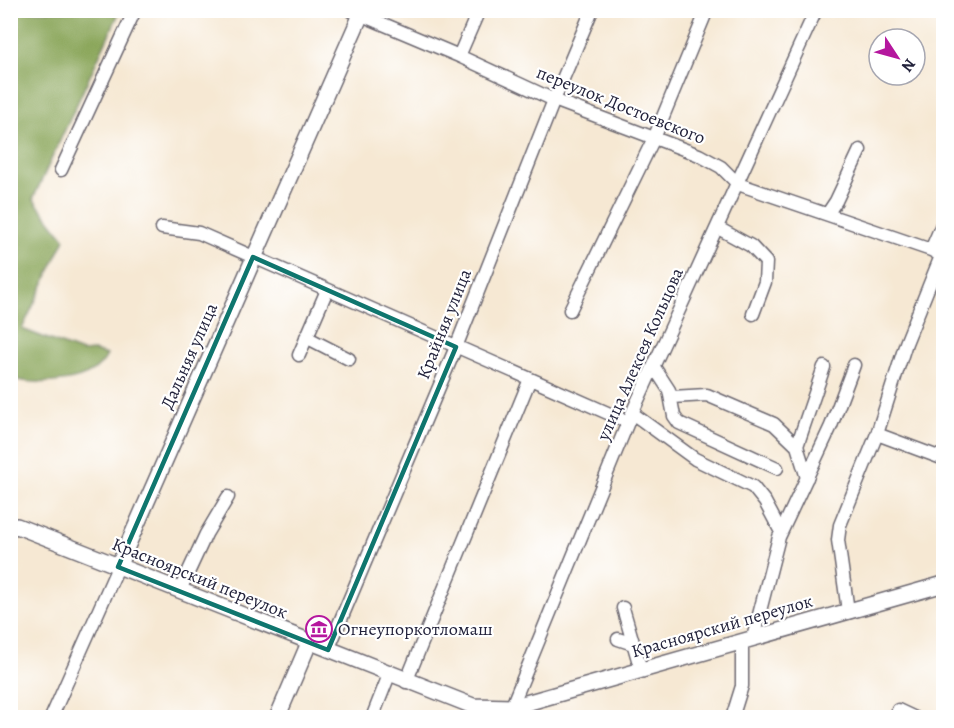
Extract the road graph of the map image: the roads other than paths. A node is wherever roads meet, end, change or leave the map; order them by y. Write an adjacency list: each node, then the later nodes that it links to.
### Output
1 (135, 10): 11 (street)
2 (479, 10): 7 (street)
3 (592, 10): 8 (street, Крайняя улица)
4 (707, 10): 9 (street)
5 (816, 10): 12 (street, улица Алексея Кольцова)
6 (358, 12): 7 (street, переулок Достоевского); 18 (main road, Дальняя улица)
7 (459, 56): 8 (street, переулок Достоевского)
8 (554, 100): 9 (street, переулок Достоевского); 23 (street, Крайняя улица)
9 (655, 136): 12 (street, переулок Достоевского); 20 (street)
10 (860, 150): 13 (street)
11 (61, 170)
12 (738, 184): 13 (street, переулок Достоевского); 16 (street, улица Алексея Кольцова)
13 (828, 213): 17 (street, переулок Достоевского)
14 (944, 220): 17 (street)
15 (162, 228): 18 (street)
16 (718, 228): 21 (street); 27 (street, улица Алексея Кольцова)
17 (938, 254): 33 (street)
18 (253, 257): 19 (street); 42 (main road, Дальняя улица)
19 (327, 290): 22 (street); 23 (street)
20 (570, 310)
21 (753, 314)
22 (306, 337): 24 (street); 25 (street)
23 (456, 347): 29 (street); 51 (street, Крайняя улица)
24 (299, 355)
25 (349, 359)
26 (854, 365): 38 (street)
27 (654, 367): 30 (street); 32 (street, улица Алексея Кольцова)
28 (824, 367): 35 (street)
29 (530, 379): 32 (street); 54 (street)
30 (677, 398): 31 (street); 35 (street)
31 (674, 416): 34 (street); 37 (street)
32 (630, 417): 34 (street); 56 (street, улица Алексея Кольцова)
33 (877, 434): 36 (street); 46 (street)
34 (663, 435): 41 (street)
35 (797, 446): 38 (street)
36 (944, 459)
37 (777, 468)
38 (807, 478): 41 (street)
39 (228, 497): 44 (street)
40 (10, 528): 42 (main road, Красноярский переулок)
41 (781, 532): 48 (street)
42 (118, 567): 44 (main road, Красноярский переулок); 57 (street, Дальняя улица)
43 (944, 584): 46 (main road, Красноярский переулок)
44 (180, 590): 49 (main road, Красноярский переулок)
45 (623, 608): 50 (street)
46 (848, 611): 48 (main road, Красноярский переулок)
47 (618, 639): 50 (street)
48 (748, 639): 52 (main road, Красноярский переулок); 60 (street)
49 (309, 643): 51 (main road, Красноярский переулок); 58 (main road)
50 (633, 644): 52 (street)
51 (328, 650): 53 (main road, Красноярский переулок)
52 (641, 670): 56 (main road, Красноярский переулок)
53 (389, 675): 54 (main road, Красноярский переулок); 59 (street)
54 (406, 682): 56 (main road, Красноярский переулок)
55 (898, 710): 61 (street)
56 (514, 714)
57 (51, 717)
58 (277, 717)
59 (372, 717)
60 (732, 717)
61 (915, 717)

